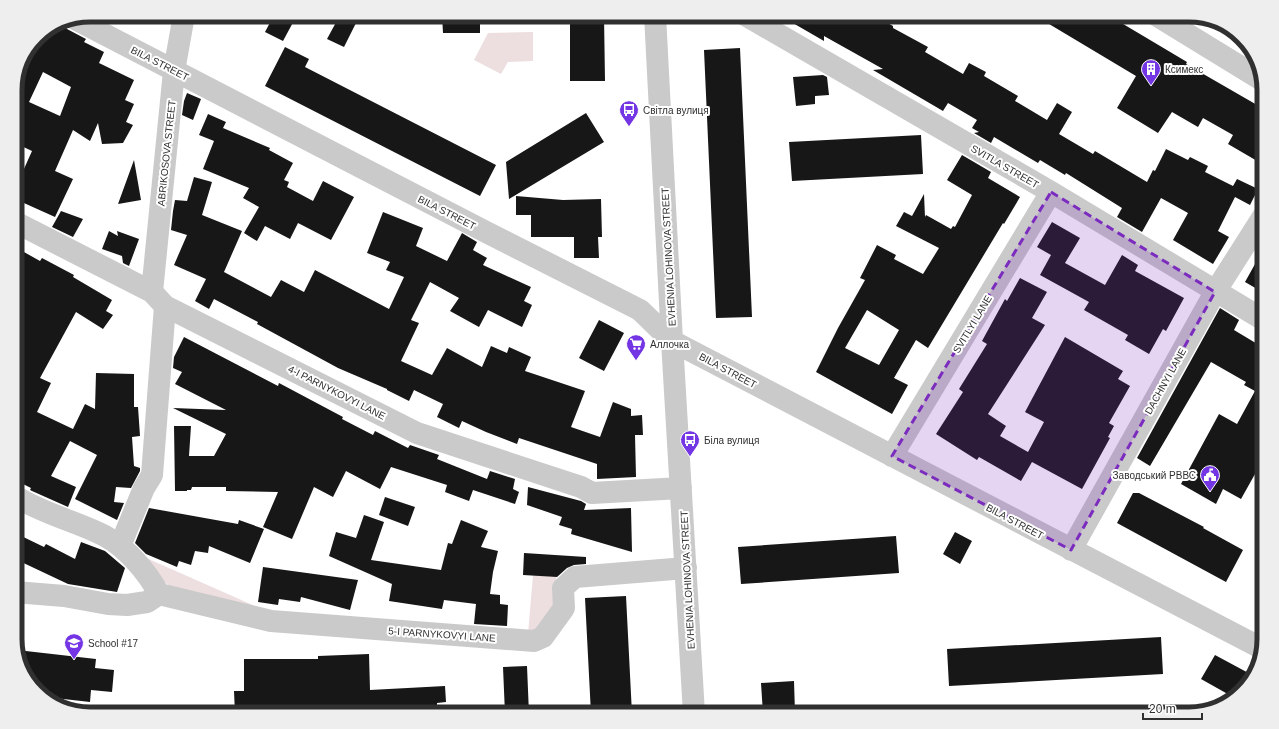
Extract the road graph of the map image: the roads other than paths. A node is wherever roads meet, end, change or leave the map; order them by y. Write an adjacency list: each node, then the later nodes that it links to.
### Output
1 (183, 22): 6 (street, ABRIKOSOVA STREET)
2 (655, 22): 14 (street, EVHENIA LOHINOVA STREET)
3 (757, 22): 8 (street, SVITLA STREET)
4 (1167, 22): 7 (street)
5 (82, 23): 6 (street, BILA STREET)
6 (174, 71): 12 (street, ABRIKOSOVA STREET); 14 (street, BILA STREET)
7 (1256, 76)
8 (1051, 192): 11 (street, SVITLA STREET); 15 (street, SVITLYI LANE)
9 (22, 226): 12 (street, 4-I PARNYKOVYI LANE)
10 (1257, 226): 11 (street, DACHNYI LANE)
11 (1215, 292): 13 (street, SVITLA STREET); 19 (street, DACHNYI LANE)
12 (158, 299): 16 (street, 4-I PARNYKOVYI LANE); 18 (street, ABRIKOSOVA STREET)
13 (1257, 316)
14 (672, 341): 15 (street, BILA STREET); 16 (street, EVHENIA LOHINOVA STREET)
15 (892, 456): 19 (street, BILA STREET)
16 (681, 488): 20 (street, EVHENIA LOHINOVA STREET)
17 (22, 500): 18 (street)
18 (120, 546): 22 (street)
19 (1070, 550): 23 (street, BILA STREET)
20 (686, 568): 22 (street, 5-I PARNYKOVYI LANE); 24 (street, EVHENIA LOHINOVA STREET)
21 (22, 593): 22 (street)
22 (159, 594)
23 (1256, 645)
24 (694, 707)

